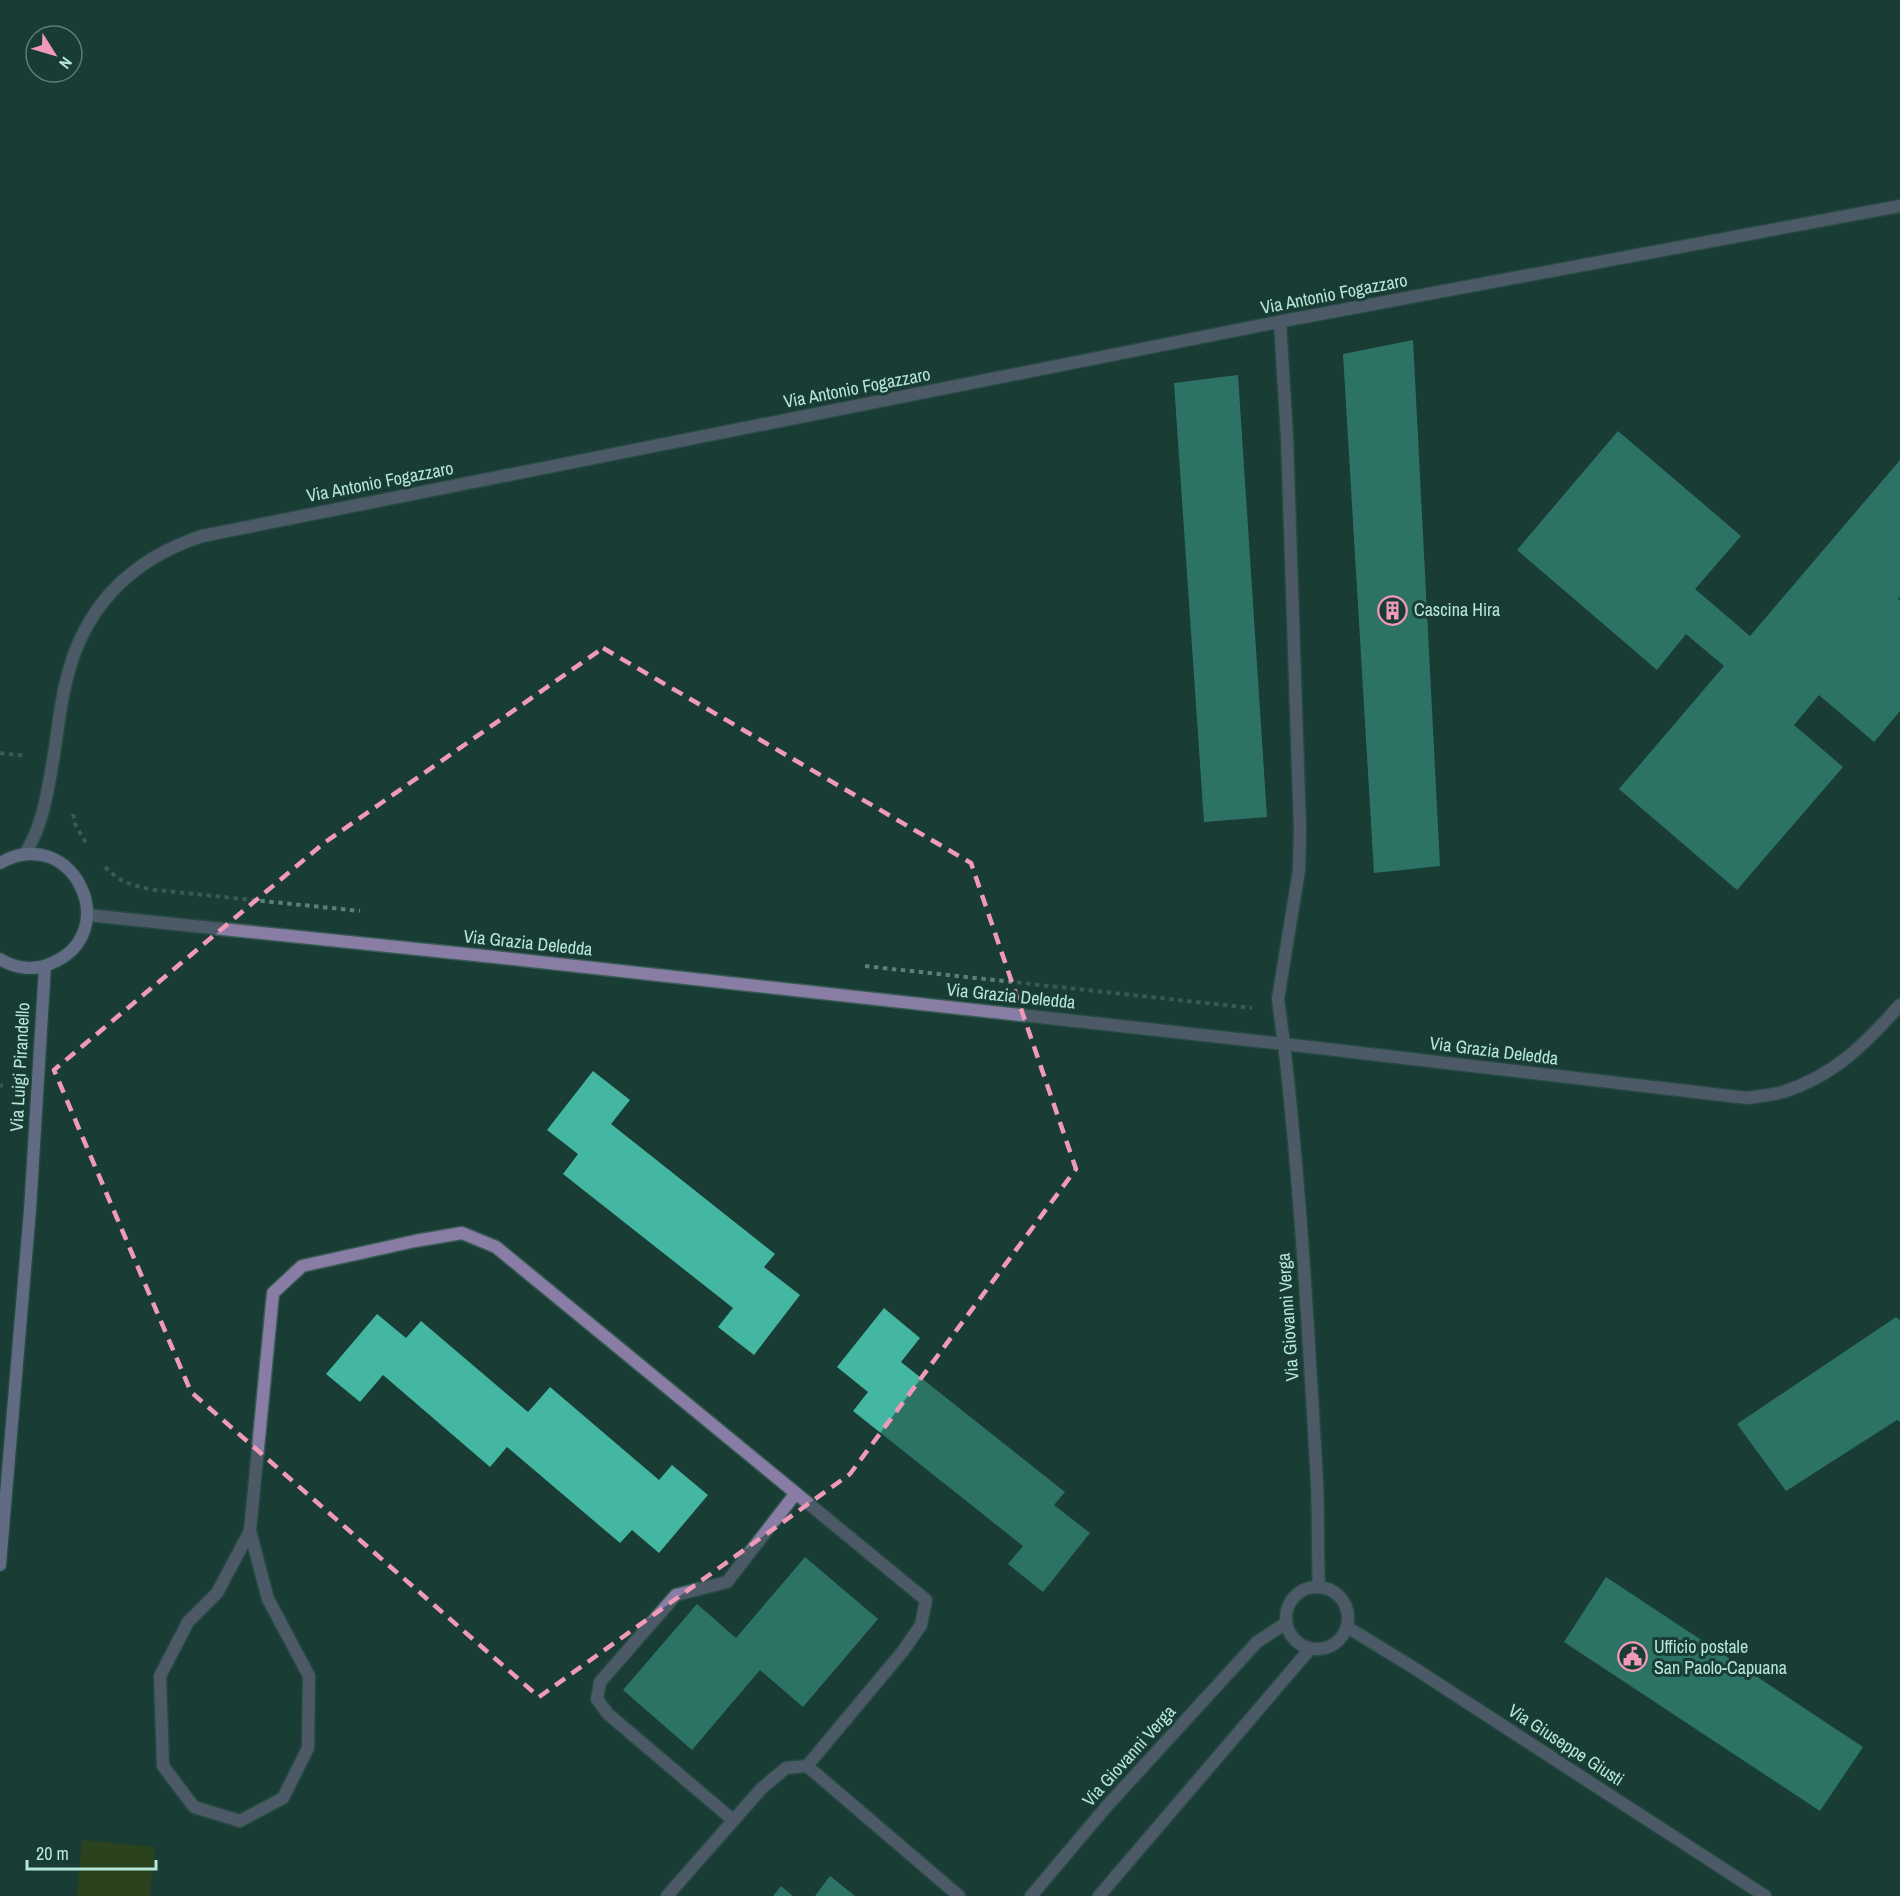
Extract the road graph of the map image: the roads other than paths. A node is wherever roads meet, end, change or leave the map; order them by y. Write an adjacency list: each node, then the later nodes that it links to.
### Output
1 (1900, 206): 2 (street, Via Antonio Fogazzaro)
2 (1280, 322): 3 (street, Via Antonio Fogazzaro); 9 (street, Via Giovanni Verga)
3 (25, 854): 4 (street); 5 (street)
4 (0, 863)
5 (87, 915): 7 (street); 9 (street, Via Grazia Deledda)
6 (0, 959): 7 (street)
7 (45, 966): 12 (street, Via Luigi Pirandello)
8 (1900, 1005): 9 (street, Via Grazia Deledda)
9 (1284, 1044): 13 (street, Via Giovanni Verga)
10 (796, 1493): 11 (street); 17 (street); 18 (street)
11 (250, 1531): 11 (street)
12 (0, 1565)
13 (1320, 1587): 14 (street); 15 (street)
14 (1286, 1623): 16 (street); 21 (street, Via Giovanni Verga)
15 (1347, 1627): 16 (street); 23 (street, Via Giuseppe Giusti)
16 (1310, 1649): 22 (street)
17 (807, 1766): 18 (street); 20 (street)
18 (733, 1820): 19 (street)
19 (667, 1896)
20 (959, 1896)
21 (1031, 1896)
22 (1099, 1896)
23 (1765, 1896)

